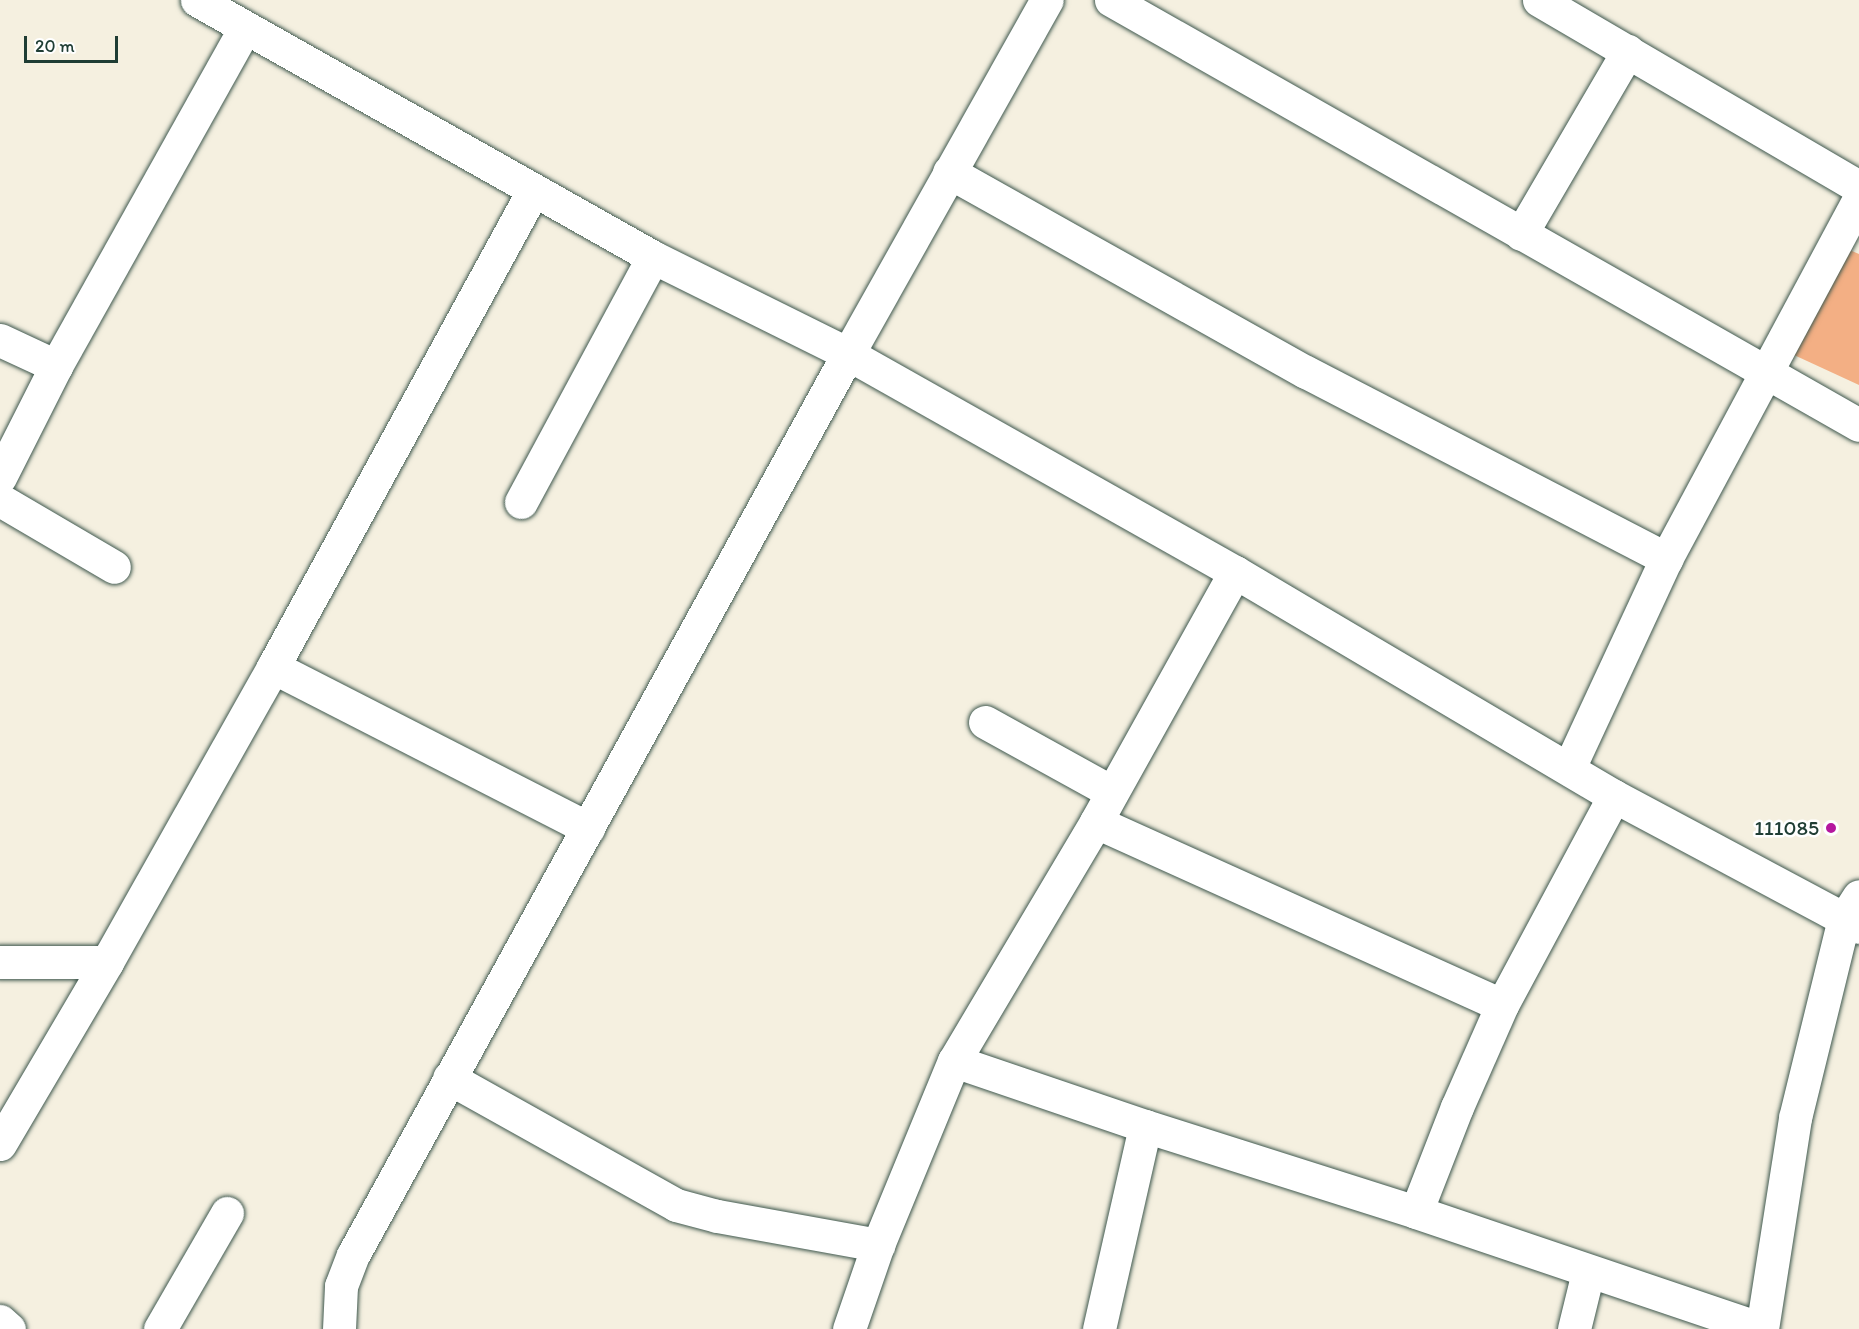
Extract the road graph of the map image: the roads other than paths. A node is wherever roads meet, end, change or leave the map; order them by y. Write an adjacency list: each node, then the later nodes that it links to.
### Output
1 (196, 0): 5 (street)
2 (1047, 0): 7 (street)
3 (1111, 0): 11 (street)
4 (1539, 0): 6 (street)
5 (245, 28): 9 (street); 15 (street)
6 (1628, 51): 8 (street); 11 (street)
7 (949, 172): 14 (street); 21 (street)
8 (1859, 187)
9 (533, 191): 12 (street); 24 (street)
10 (1859, 200): 16 (street)
11 (1521, 234): 16 (street)
12 (653, 257): 14 (street); 20 (street)
13 (0, 340): 15 (street)
14 (848, 354): 23 (street); 30 (street)
15 (56, 366): 18 (street)
16 (1764, 373): 17 (street); 21 (street)
17 (1859, 425)
18 (0, 477)
19 (0, 500): 22 (street)
20 (521, 502)
21 (1666, 559): 26 (street)
22 (114, 567)
23 (1235, 572): 26 (street); 27 (street)
24 (273, 667): 30 (street); 33 (street)
25 (985, 722): 27 (street)
26 (1569, 768): 28 (street)
27 (1113, 792): 29 (street)
28 (1614, 796): 31 (street); 34 (street)
29 (1096, 822): 34 (street); 35 (street)
30 (588, 828): 36 (street)
31 (1854, 914): 50 (street)
32 (0, 962): 33 (street)
33 (107, 962): 38 (street)
34 (1502, 1005): 39 (street)
35 (954, 1061): 37 (street); 41 (street)
36 (449, 1078): 41 (street); 46 (street)
37 (1145, 1126): 39 (street); 48 (street)
38 (0, 1144)
39 (1416, 1212): 42 (street)
40 (227, 1214): 45 (street)
41 (878, 1245): 47 (street)
42 (1588, 1272): 49 (street); 50 (street)
43 (0, 1321): 44 (street)
44 (9, 1329)
45 (160, 1329)
46 (339, 1329)
47 (849, 1329)
48 (1099, 1329)
49 (1574, 1329)
50 (1762, 1329)

